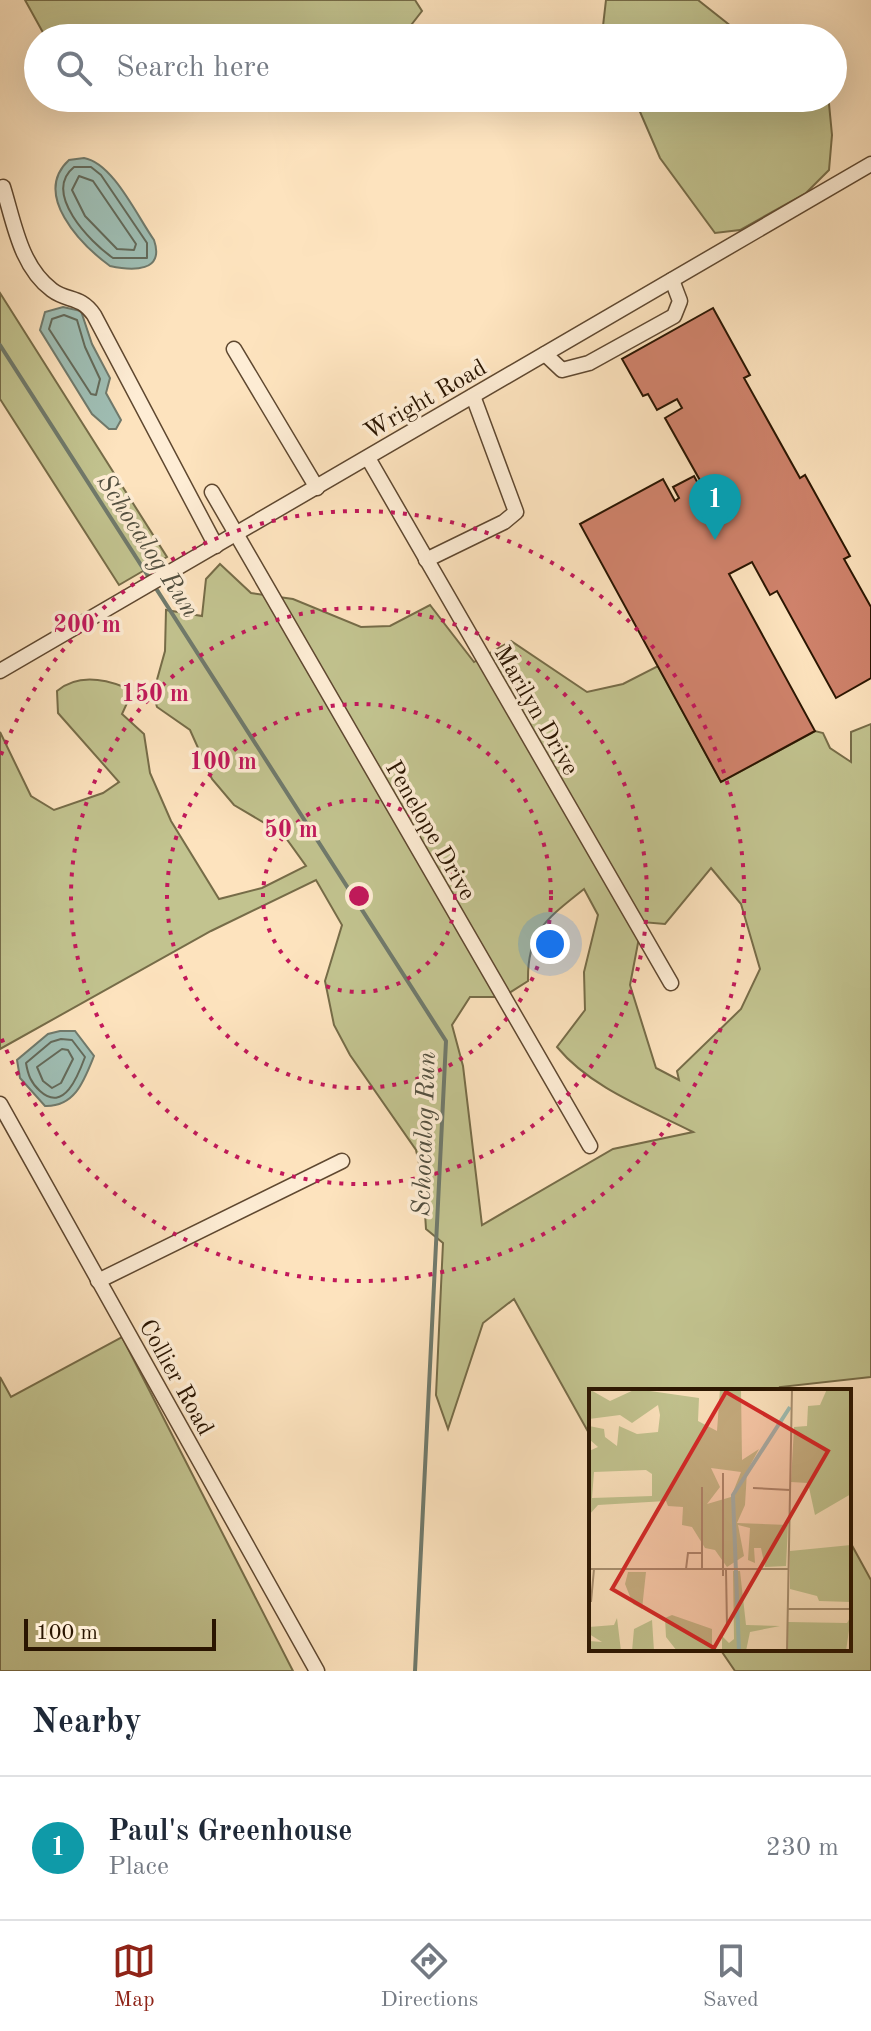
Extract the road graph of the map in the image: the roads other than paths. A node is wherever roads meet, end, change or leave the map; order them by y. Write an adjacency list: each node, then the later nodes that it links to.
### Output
1 (871, 164): 3 (street, Wright Road)
2 (3, 187): 11 (street)
3 (672, 280): 5 (street, Wright Road); 5 (street)
4 (234, 349): 8 (street)
5 (545, 354): 6 (street, Wright Road)
6 (473, 396): 7 (street, Wright Road); 12 (street)
7 (368, 458): 8 (street, Wright Road); 12 (street, Marilyn Drive)
8 (317, 488): 10 (street, Wright Road)
9 (212, 492): 10 (street, Penelope Drive)
10 (235, 535): 11 (street, Wright Road); 16 (street, Penelope Drive)
11 (216, 546): 13 (street, Wright Road)
12 (426, 560): 14 (street, Marilyn Drive)
13 (0, 671)
14 (671, 983)
15 (0, 1104): 18 (street, Collier Road)
16 (590, 1146)
17 (342, 1161): 18 (street)
18 (98, 1281): 19 (street, Collier Road)
19 (317, 1671)

